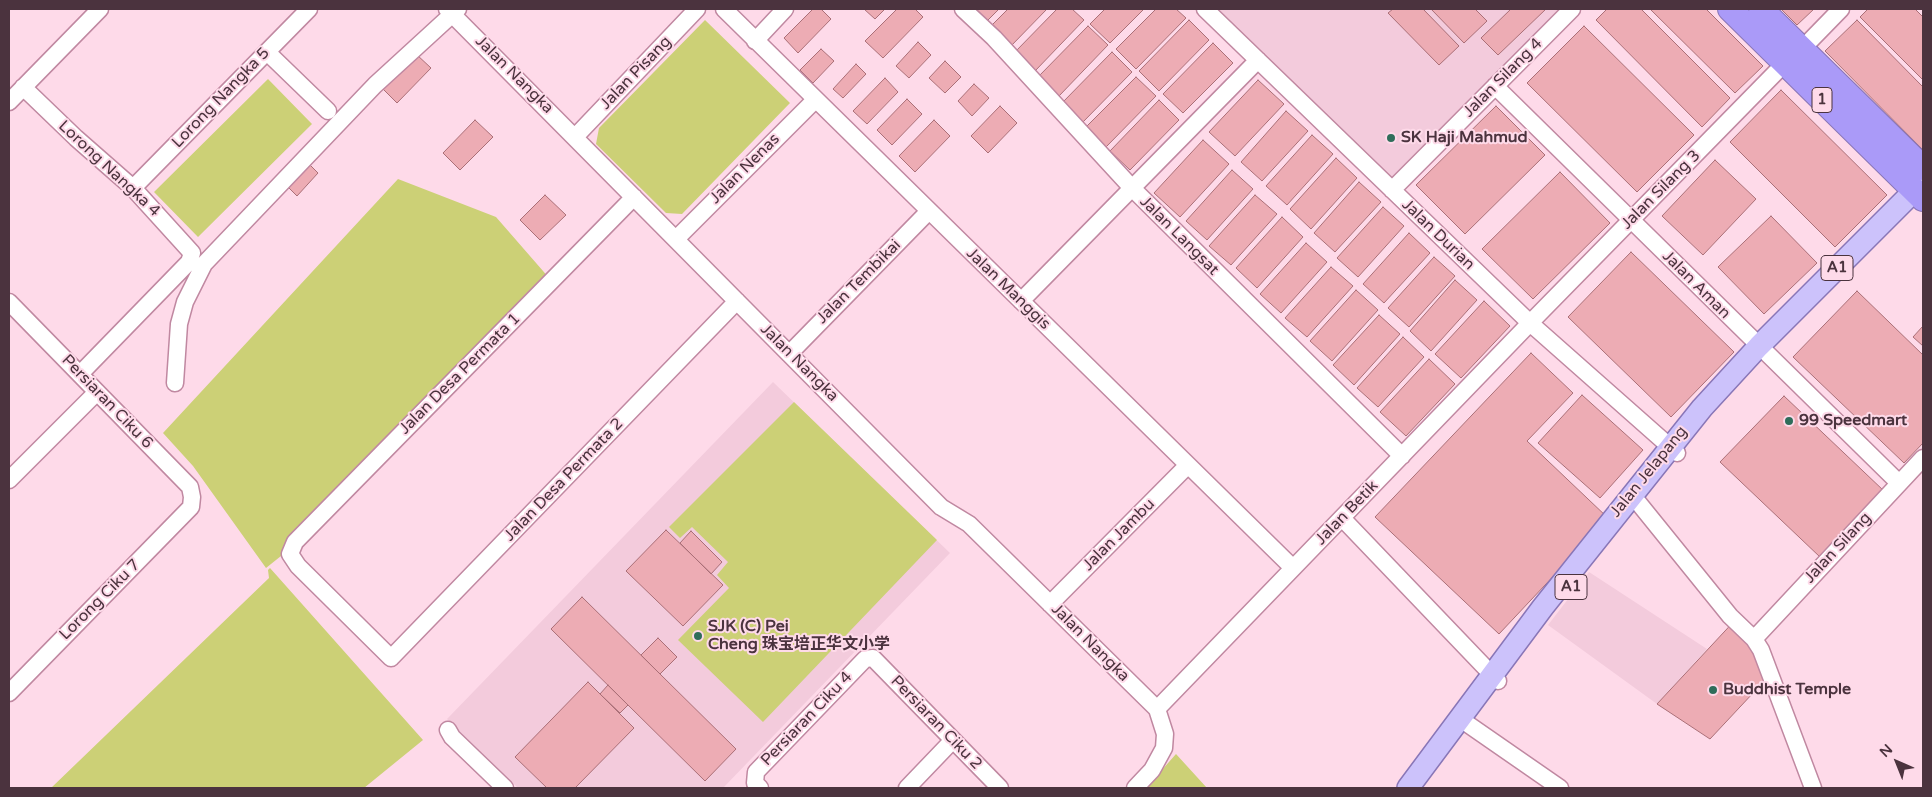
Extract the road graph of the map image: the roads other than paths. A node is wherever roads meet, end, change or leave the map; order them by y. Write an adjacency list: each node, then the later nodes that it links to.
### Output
1 (100, 9): 18 (street)
2 (309, 9): 14 (street, Lorong Nangka 5)
3 (697, 9): 22 (street, Jalan Pisang)
4 (724, 9): 13 (street, Jalan Manggis)
5 (785, 9): 13 (street)
6 (963, 9): 25 (street, Jalan Langsat)
7 (1205, 9): 16 (street, Jalan Durian)
8 (1572, 9): 17 (street, Jalan Silang 4)
9 (1730, 9): 15 (highway, 1)
10 (1762, 9): 15 (highway, 1)
11 (1841, 9): 15 (street, Jalan Silang 3)
12 (452, 10): 22 (street, Jalan Nangka); 39 (street)
13 (755, 41): 19 (street, Jalan Manggis)
14 (267, 52): 21 (street); 24 (street, Lorong Nangka 5)
15 (1794, 56): 23 (highway, 1); 27 (highway, 1); 30 (street, Jalan Silang 3)
16 (1258, 60): 25 (street); 26 (street, Jalan Durian)
17 (1495, 86): 26 (street, Jalan Silang 4); 30 (street, Jalan Aman)
18 (23, 87): 20 (street); 24 (street, Lorong Nangka 4)
19 (815, 100): 29 (street, Jalan Manggis); 31 (street, Jalan Nenas)
20 (9, 102)
21 (328, 111)
22 (575, 137): 28 (street, Jalan Nangka)
23 (1923, 168)
24 (133, 188): 38 (street, Lorong Nangka 4)
25 (1132, 188): 33 (street); 42 (street, Jalan Langsat)
26 (1392, 190): 35 (street, Jalan Durian)
27 (1921, 194): 36 (main road, Jalan Jelapang / A1)
28 (634, 197): 31 (street, Jalan Nangka); 53 (street, Jalan Desa Permata 1)
29 (929, 211): 33 (street, Jalan Manggis); 37 (street, Jalan Tembikai)
30 (1631, 220): 35 (street, Jalan Silang 3); 36 (street, Jalan Aman)
31 (676, 239): 32 (street, Jalan Nangka)
32 (737, 301): 37 (street, Jalan Nangka); 53 (street, Jalan Desa Permata 2)
33 (1021, 301): 44 (street, Jalan Manggis)
34 (9, 302): 38 (street, Persiaran Ciku 6)
35 (1534, 320): 41 (street, Jalan Durian); 42 (street, Jalan Betik)
36 (1762, 350): 41 (main road, Jalan Jelapang / A1); 46 (street, Jalan Aman)
37 (789, 354): 51 (street, Jalan Nangka)
38 (80, 374): 40 (street, Persiaran Ciku 6)
39 (175, 383)
40 (97, 392): 45 (street); 48 (street, Persiaran Ciku 6)
41 (1674, 450): 47 (main road, Jalan Jelapang / A1); 55 (main road, Jalan Jelapang / A1)
42 (1402, 456): 49 (street, Jalan Betik)
43 (1923, 458): 46 (street, Jalan Silang)
44 (1188, 465): 50 (street, Jalan Manggis); 51 (street, Jalan Jambu)
45 (9, 480)
46 (1899, 483): 52 (street, Jalan Silang)
47 (1637, 501): 52 (street); 55 (main road, Jalan Jelapang / A1)
48 (191, 507): 56 (street, Lorong Ciku 7)
49 (1342, 518): 50 (street, Jalan Betik); 55 (street)
50 (1293, 568): 57 (street, Jalan Betik)
51 (1050, 604): 57 (street, Jalan Nangka)
52 (1754, 638): 69 (street)
53 (391, 658)
54 (873, 658): 60 (street, Persiaran Ciku 2); 62 (street, Persiaran Ciku 4)
55 (1495, 678): 58 (main road, Jalan Jelapang / A1)
56 (9, 692)
57 (1157, 709): 65 (street)
58 (1463, 721): 66 (main road, Jalan Jelapang / A1); 67 (main road, Jalan Jelapang / A1); 68 (street)
59 (448, 730): 61 (street)
60 (953, 740): 63 (street); 64 (street, Persiaran Ciku 2)
61 (505, 788)
62 (760, 788)
63 (907, 788)
64 (1000, 788)
65 (1135, 788)
66 (1408, 788)
67 (1420, 788)
68 (1560, 788)
69 (1813, 788)

